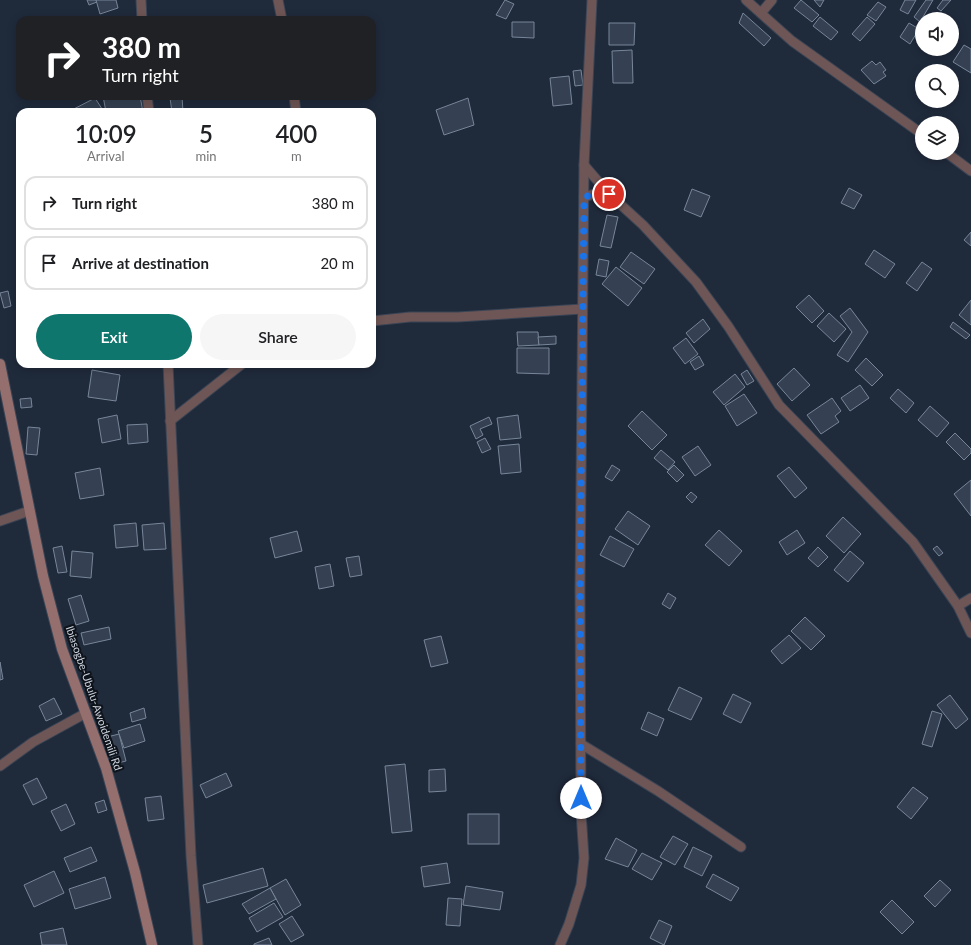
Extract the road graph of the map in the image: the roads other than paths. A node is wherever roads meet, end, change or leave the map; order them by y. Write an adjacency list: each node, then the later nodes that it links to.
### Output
1 (141, 0): 7 (street)
2 (278, 0): 8 (street)
3 (592, 0): 11 (street)
4 (746, 0): 6 (street)
5 (772, 0): 6 (street)
6 (761, 13): 9 (street)
7 (142, 16)
8 (281, 16)
9 (915, 129)
10 (956, 160): 12 (street)
11 (584, 165): 13 (street); 14 (street)
12 (971, 171)
13 (609, 194): 14 (street); 24 (street)
14 (584, 197): 15 (street)
15 (582, 309): 16 (street); 27 (street)
16 (376, 321)
17 (0, 364): 21 (street, Ibiasogbe-Ubulu-Awoidemili Rd)
18 (168, 368): 20 (street)
19 (237, 368): 20 (street)
20 (170, 421): 31 (street)
21 (29, 511): 22 (street); 26 (street, Ibiasogbe-Ubulu-Awoidemili Rd)
22 (0, 521)
23 (971, 598): 24 (street)
24 (958, 606): 25 (street)
25 (971, 633)
26 (86, 713): 28 (street); 30 (street, Ibiasogbe-Ubulu-Awoidemili Rd)
27 (581, 744): 29 (street); 32 (street)
28 (0, 766)
29 (741, 847)
30 (152, 945)
31 (198, 945)
32 (560, 945)

